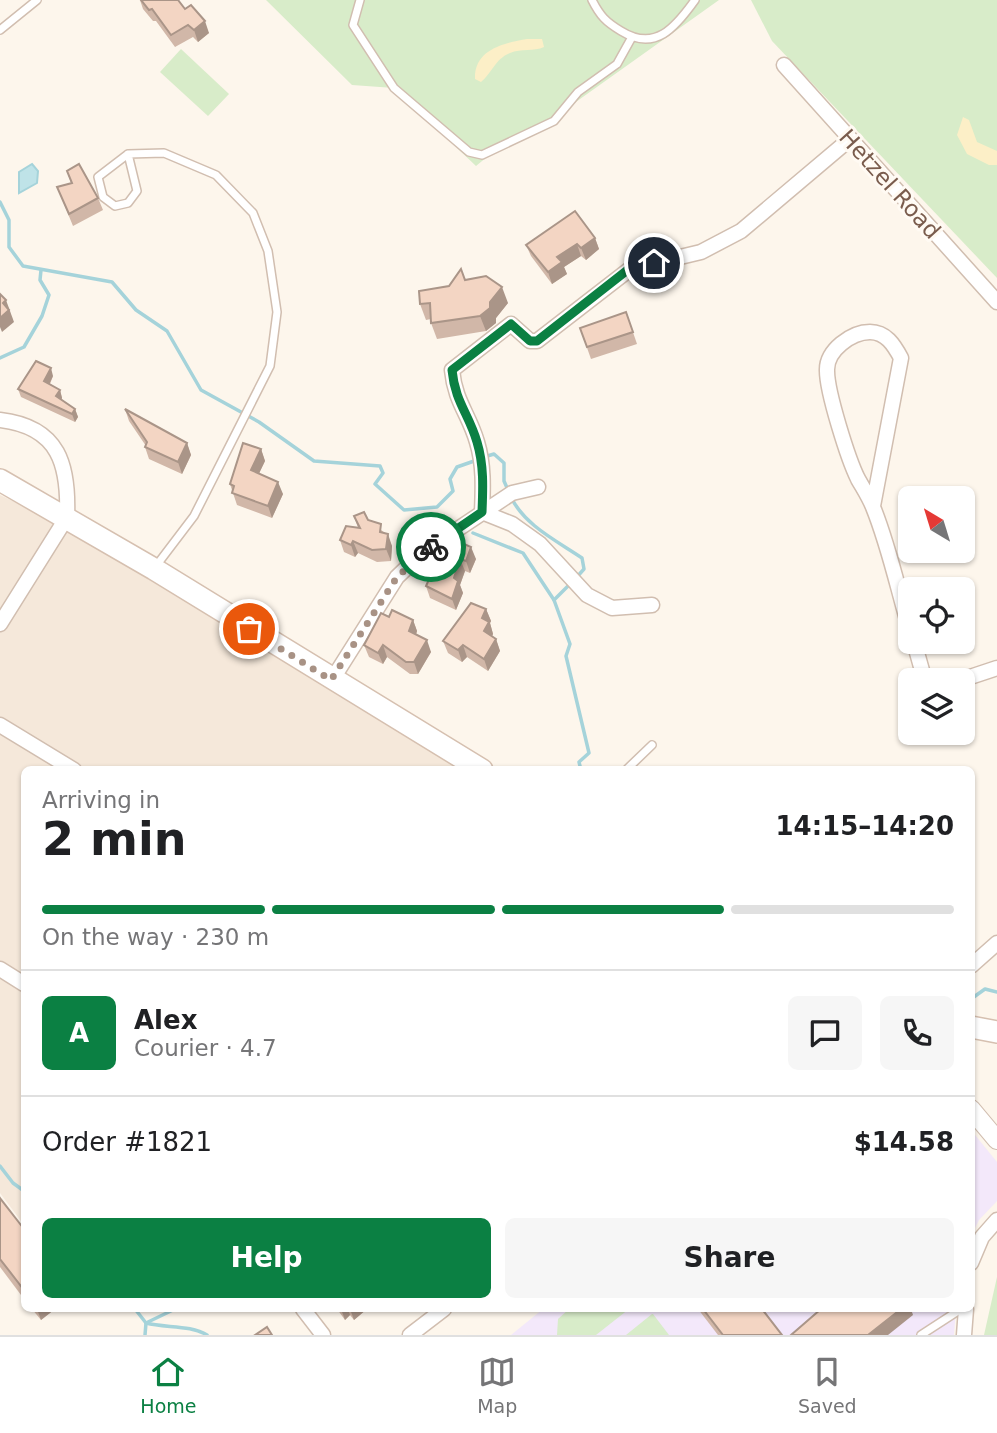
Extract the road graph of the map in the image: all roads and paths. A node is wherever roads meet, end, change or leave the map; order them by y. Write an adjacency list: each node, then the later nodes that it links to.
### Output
1 (37, 0): 5 (lane)
2 (360, 0): 6 (lane)
3 (592, 0): 6 (lane)
4 (695, 0): 6 (lane)
5 (0, 30)
6 (632, 37)
7 (784, 65): 8 (street, Hetzel Road)
8 (850, 139): 10 (street, Hetzel Road); 15 (street)
9 (128, 154): 9 (lane); 17 (lane)
10 (997, 302)
11 (0, 419): 16 (street)
12 (0, 480): 16 (main road)
13 (538, 487): 15 (street)
14 (873, 506): 14 (street); 18 (street)
15 (482, 512): 19 (street); 23 (street)
16 (66, 517): 17 (main road); 20 (street)
17 (154, 569): 23 (main road)
18 (898, 590)
19 (652, 605)
20 (0, 624)
21 (997, 668): 22 (street)
22 (975, 675)
23 (331, 680): 27 (main road)
24 (0, 725): 26 (street)
25 (652, 745): 28 (lane)
26 (67, 766)
27 (475, 766)
28 (629, 766)
29 (997, 943): 30 (street)
30 (975, 962)
31 (0, 969): 32 (street)
32 (21, 982)
33 (975, 1028): 34 (main road)
34 (997, 1032)
35 (975, 1114): 36 (street)
36 (997, 1140)
37 (997, 1220): 38 (street)
38 (975, 1250)
39 (305, 1312): 43 (street)
40 (440, 1312): 44 (street)
41 (959, 1312): 45 (lane)
42 (964, 1312): 46 (street)
43 (323, 1335)
44 (410, 1335)
45 (921, 1335)
46 (964, 1335)

